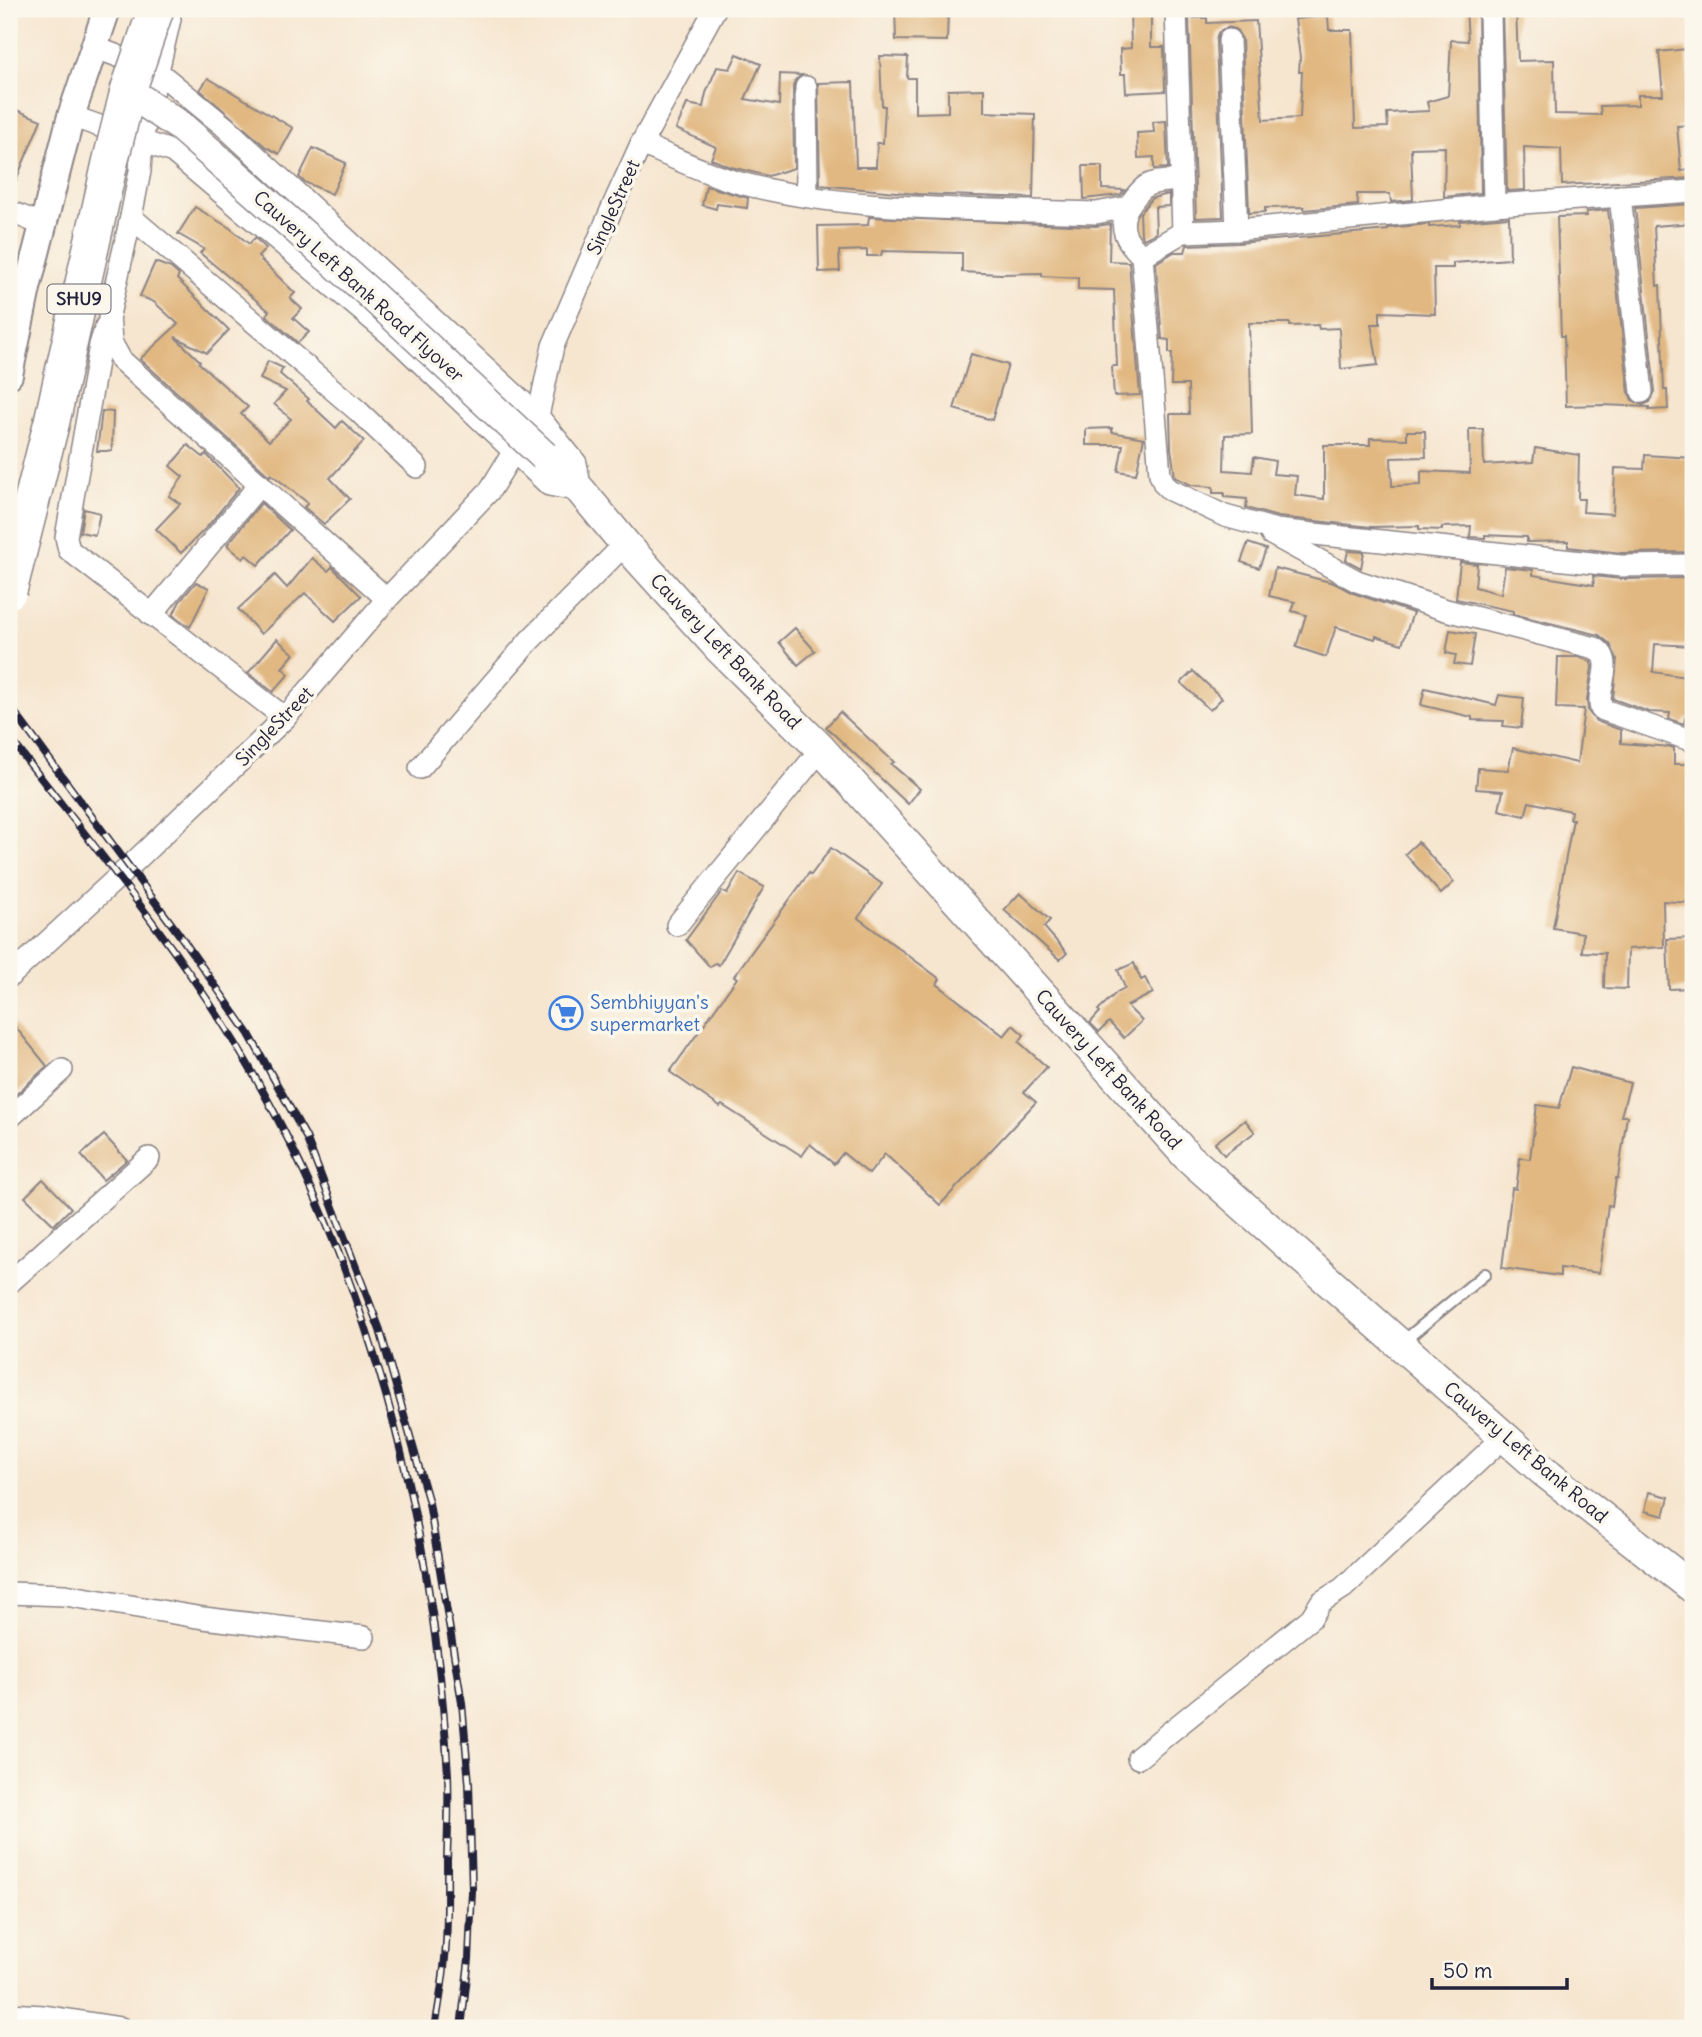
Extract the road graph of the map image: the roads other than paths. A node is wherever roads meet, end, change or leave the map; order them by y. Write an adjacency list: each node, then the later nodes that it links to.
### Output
1 (107, 9): 9 (street)
2 (135, 9): 36 (highway, SHU9)
3 (156, 9): 12 (highway, SHU9, bridge)
4 (173, 9): 10 (street)
5 (715, 9): 15 (street, SingleStreet)
6 (1176, 9): 16 (street)
7 (1490, 13): 20 (street)
8 (1229, 40): 25 (street)
9 (94, 47): 10 (street); 13 (street)
10 (157, 71): 14 (street); 31 (street)
11 (806, 87): 18 (street)
12 (128, 91): 35 (main road, Cauvery Left Bank Road Flyover, bridge); 40 (highway, SHU9, bridge)
13 (71, 117): 14 (street); 24 (street)
14 (142, 140): 23 (street); 32 (street)
15 (641, 144): 18 (street); 31 (street, SingleStreet)
16 (1181, 180): 21 (street); 26 (street)
17 (1693, 191): 19 (street)
18 (807, 196): 21 (street)
19 (1620, 196): 20 (street); 30 (street)
20 (1494, 205): 25 (street)
21 (1128, 207): 27 (street)
22 (9, 211): 24 (street)
23 (131, 217): 28 (street); 33 (street)
24 (43, 225): 29 (street)
25 (1237, 230): 26 (street)
26 (1184, 232): 27 (street)
27 (1142, 256): 37 (street)
28 (109, 314): 34 (street); 42 (street)
29 (9, 375)
30 (1642, 392)
31 (538, 415): 35 (street)
32 (513, 452): 35 (street); 41 (street, SingleStreet)
33 (417, 467)
34 (260, 484): 41 (street); 42 (street)
35 (581, 491): 38 (main road, Cauvery Left Bank Road)
36 (9, 509)
37 (1253, 525): 39 (street); 44 (street)
38 (625, 544): 45 (main road, Cauvery Left Bank Road); 46 (street)
39 (1693, 565)
40 (9, 591)
41 (387, 598): 43 (street, SingleStreet)
42 (151, 615): 43 (street)
43 (285, 718): 48 (street, SingleStreet)
44 (1693, 741)
45 (821, 749): 47 (street); 54 (main road, Cauvery Left Bank Road)
46 (420, 768)
47 (677, 925)
48 (9, 976)
49 (62, 1070): 50 (street)
50 (9, 1118)
51 (149, 1158): 53 (street)
52 (1485, 1274): 54 (lane)
53 (9, 1283)
54 (1408, 1337): 55 (main road, Cauvery Left Bank Road)
55 (1504, 1437): 56 (main road, Cauvery Left Bank Road); 59 (street)
56 (1693, 1588)
57 (9, 1593): 58 (street)
58 (364, 1637)
59 (1138, 1758)
60 (9, 2014): 61 (street)
61 (121, 2028)

